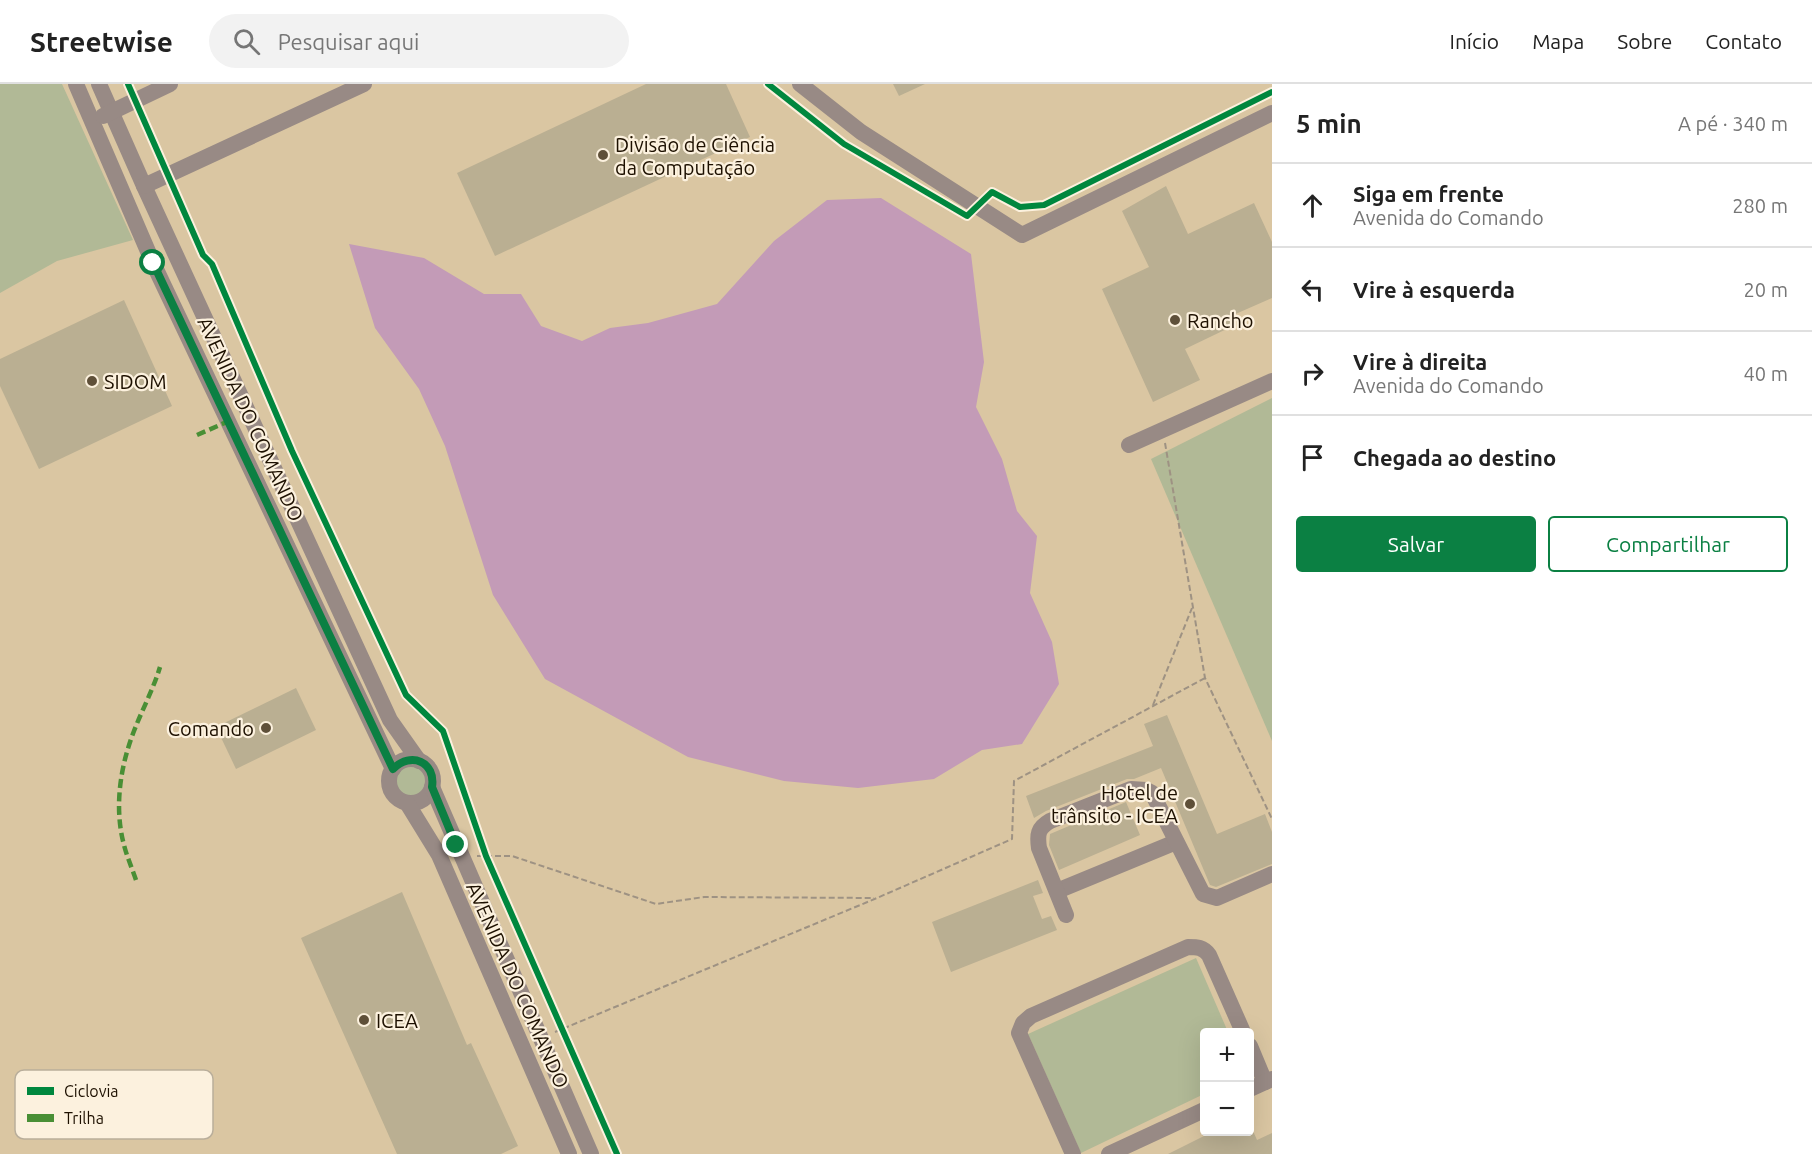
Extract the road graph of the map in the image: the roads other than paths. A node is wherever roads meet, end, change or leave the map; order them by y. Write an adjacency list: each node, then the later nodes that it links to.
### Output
1 (76, 84): 8 (lane, AVENIDA DO COMANDO)
2 (99, 84): 6 (lane, AVENIDA DO COMANDO)
3 (170, 84): 6 (lane)
4 (364, 84): 9 (lane)
5 (800, 84): 7 (lane)
6 (112, 112): 8 (lane); 9 (lane, AVENIDA DO COMANDO)
7 (1272, 112)
8 (92, 121): 13 (lane, AVENIDA DO COMANDO)
9 (144, 186): 12 (lane, AVENIDA DO COMANDO)
10 (1272, 381): 11 (lane)
11 (1129, 445)
12 (419, 761): 13 (lane); 14 (lane)
13 (393, 769): 15 (lane)
14 (432, 787): 15 (lane); 26 (lane, AVENIDA DO COMANDO)
15 (407, 803): 25 (lane, AVENIDA DO COMANDO)
16 (1176, 842): 17 (lane); 18 (lane); 18 (lane)
17 (1272, 874)
18 (1057, 891): 19 (lane)
19 (1066, 915)
20 (1242, 1028): 27 (lane)
21 (1254, 1053): 22 (lane)
22 (1269, 1080): 23 (lane)
23 (1254, 1087)
24 (1200, 1112): 28 (lane)
25 (569, 1154)
26 (591, 1154)
27 (1073, 1154)
28 (1109, 1154)

